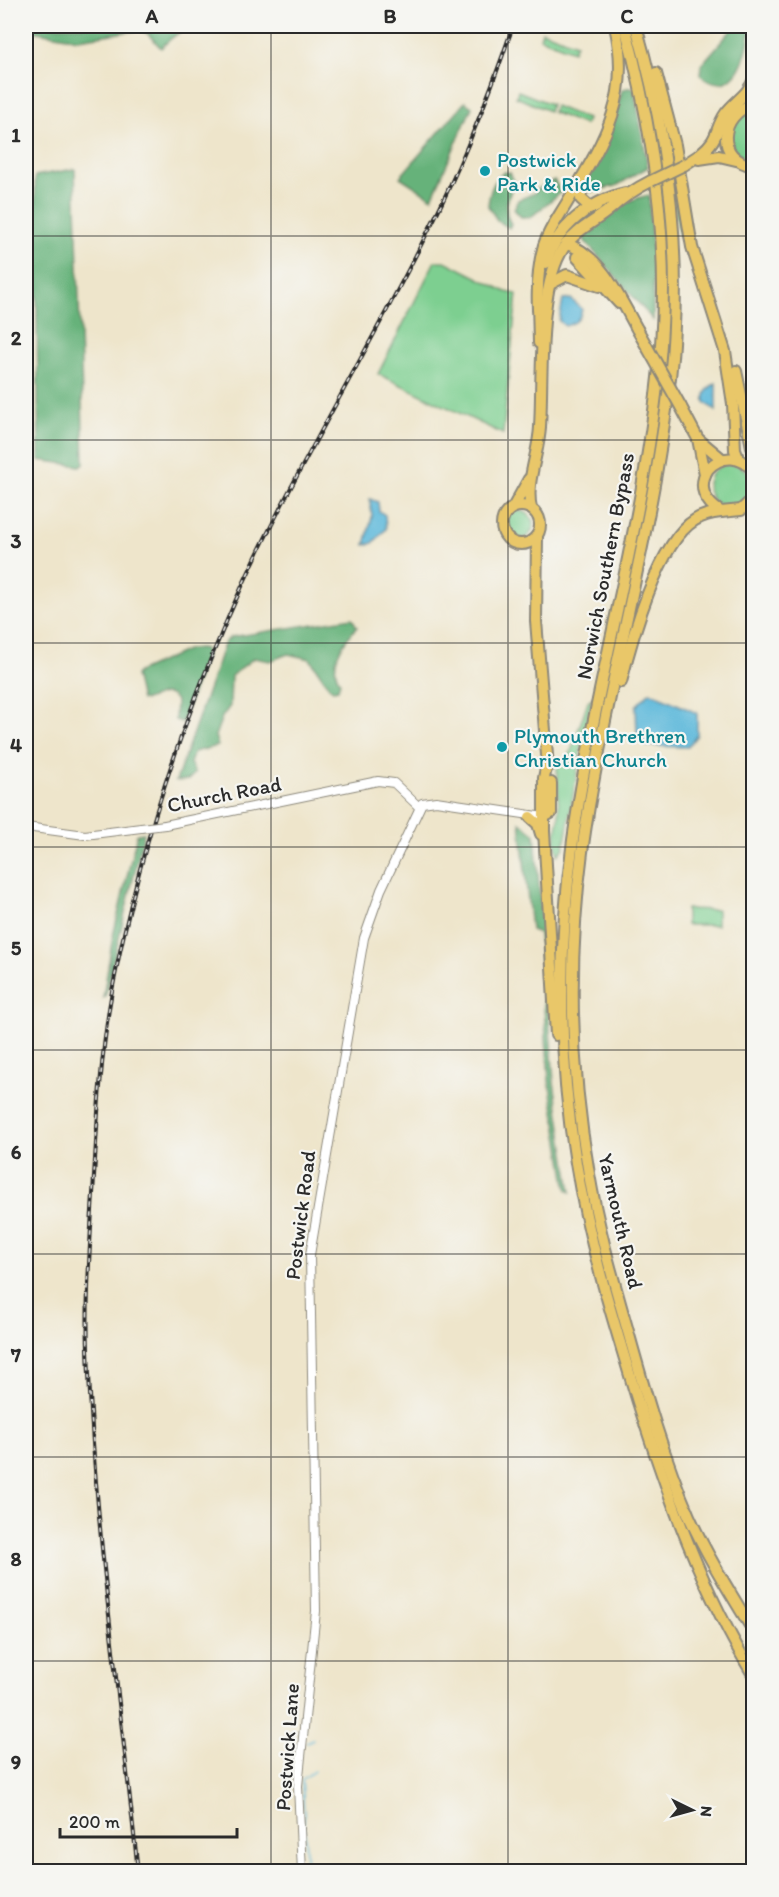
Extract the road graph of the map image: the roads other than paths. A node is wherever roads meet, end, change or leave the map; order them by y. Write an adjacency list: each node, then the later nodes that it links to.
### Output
1 (615, 26): 12 (highway)
2 (625, 26): 50 (highway, Norwich Southern Bypass)
3 (637, 26): 20 (highway); 43 (highway, Norwich Southern Bypass)
4 (753, 79): 8 (highway)
5 (753, 94): 6 (highway)
6 (748, 106): 7 (highway)
7 (726, 135): 8 (highway); 9 (highway)
8 (701, 153): 10 (highway)
9 (737, 160): 10 (highway); 11 (highway)
10 (689, 162): 13 (highway, bridge)
11 (753, 166)
12 (580, 179): 15 (highway); 16 (highway)
13 (630, 192): 14 (highway); 15 (highway)
14 (618, 199): 15 (highway); 17 (highway)
15 (590, 207): 17 (highway)
16 (558, 220): 18 (highway); 23 (highway)
17 (571, 233): 18 (highway); 19 (highway)
18 (561, 246): 19 (highway); 21 (highway); 22 (highway); 23 (highway)
19 (578, 247): 24 (highway)
20 (700, 273): 27 (highway); 29 (highway)
21 (550, 284): 22 (highway); 25 (highway)
22 (605, 288): 24 (highway)
23 (537, 309): 25 (highway)
24 (627, 313): 26 (highway, bridge)
25 (542, 373): 30 (highway)
26 (698, 439): 28 (highway); 32 (highway)
27 (753, 456)
28 (722, 459): 29 (highway); 32 (highway)
29 (739, 459): 31 (highway)
30 (533, 471): 34 (highway); 35 (highway)
31 (753, 472)
32 (705, 474): 38 (highway)
33 (753, 498): 37 (highway)
34 (514, 507): 35 (highway); 40 (highway)
35 (531, 508): 39 (highway)
36 (753, 509): 37 (highway)
37 (741, 510): 38 (highway)
38 (721, 512): 43 (highway)
39 (537, 536): 40 (highway); 41 (highway)
40 (519, 544): 41 (highway)
41 (536, 606): 42 (highway)
42 (547, 763): 44 (highway); 47 (highway)
43 (592, 793): 51 (highway, Yarmouth Road)
44 (544, 802): 46 (street); 47 (highway)
45 (419, 807): 46 (street); 48 (street, Church Road, bridge); 52 (street, Postwick Road)
46 (527, 816): 47 (street); 49 (highway)
47 (544, 817): 49 (highway)
48 (26, 827)
49 (546, 858): 50 (highway)
50 (570, 1116): 53 (highway, Yarmouth Road)
51 (753, 1632)
52 (313, 1660): 54 (street, Postwick Lane)
53 (753, 1676)
54 (302, 1872)

